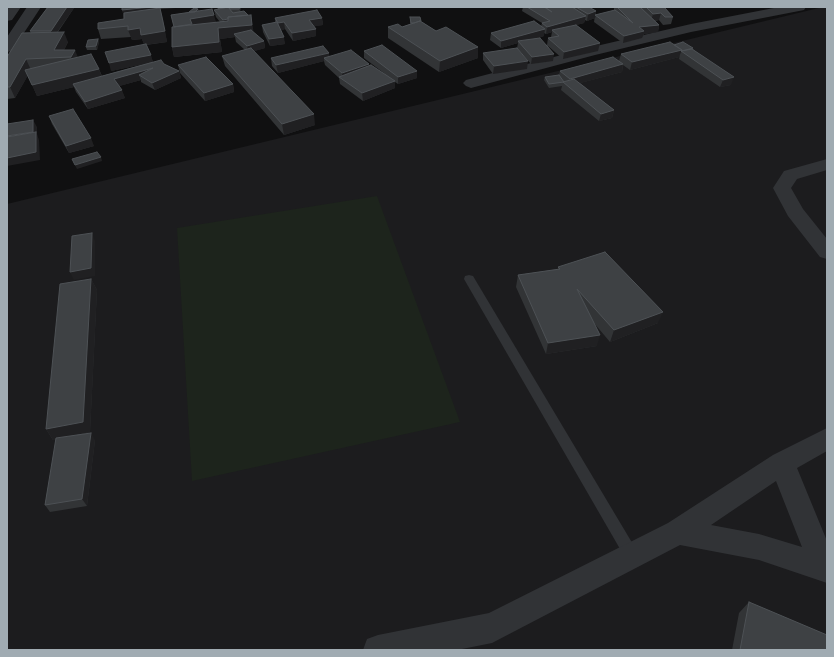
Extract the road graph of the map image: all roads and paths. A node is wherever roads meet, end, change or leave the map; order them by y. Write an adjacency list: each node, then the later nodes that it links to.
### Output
1 (14, 7): 4 (street)
2 (34, 7): 5 (street)
3 (799, 7): 6 (street)
4 (7, 17)
5 (7, 48)
6 (471, 83)
7 (827, 164): 8 (street)
8 (827, 252)
9 (469, 279): 13 (lane)
10 (827, 439): 11 (street)
11 (782, 464): 12 (street); 14 (street)
12 (678, 532): 13 (street); 14 (street)
13 (632, 556): 15 (street)
14 (826, 568)
15 (378, 650)

